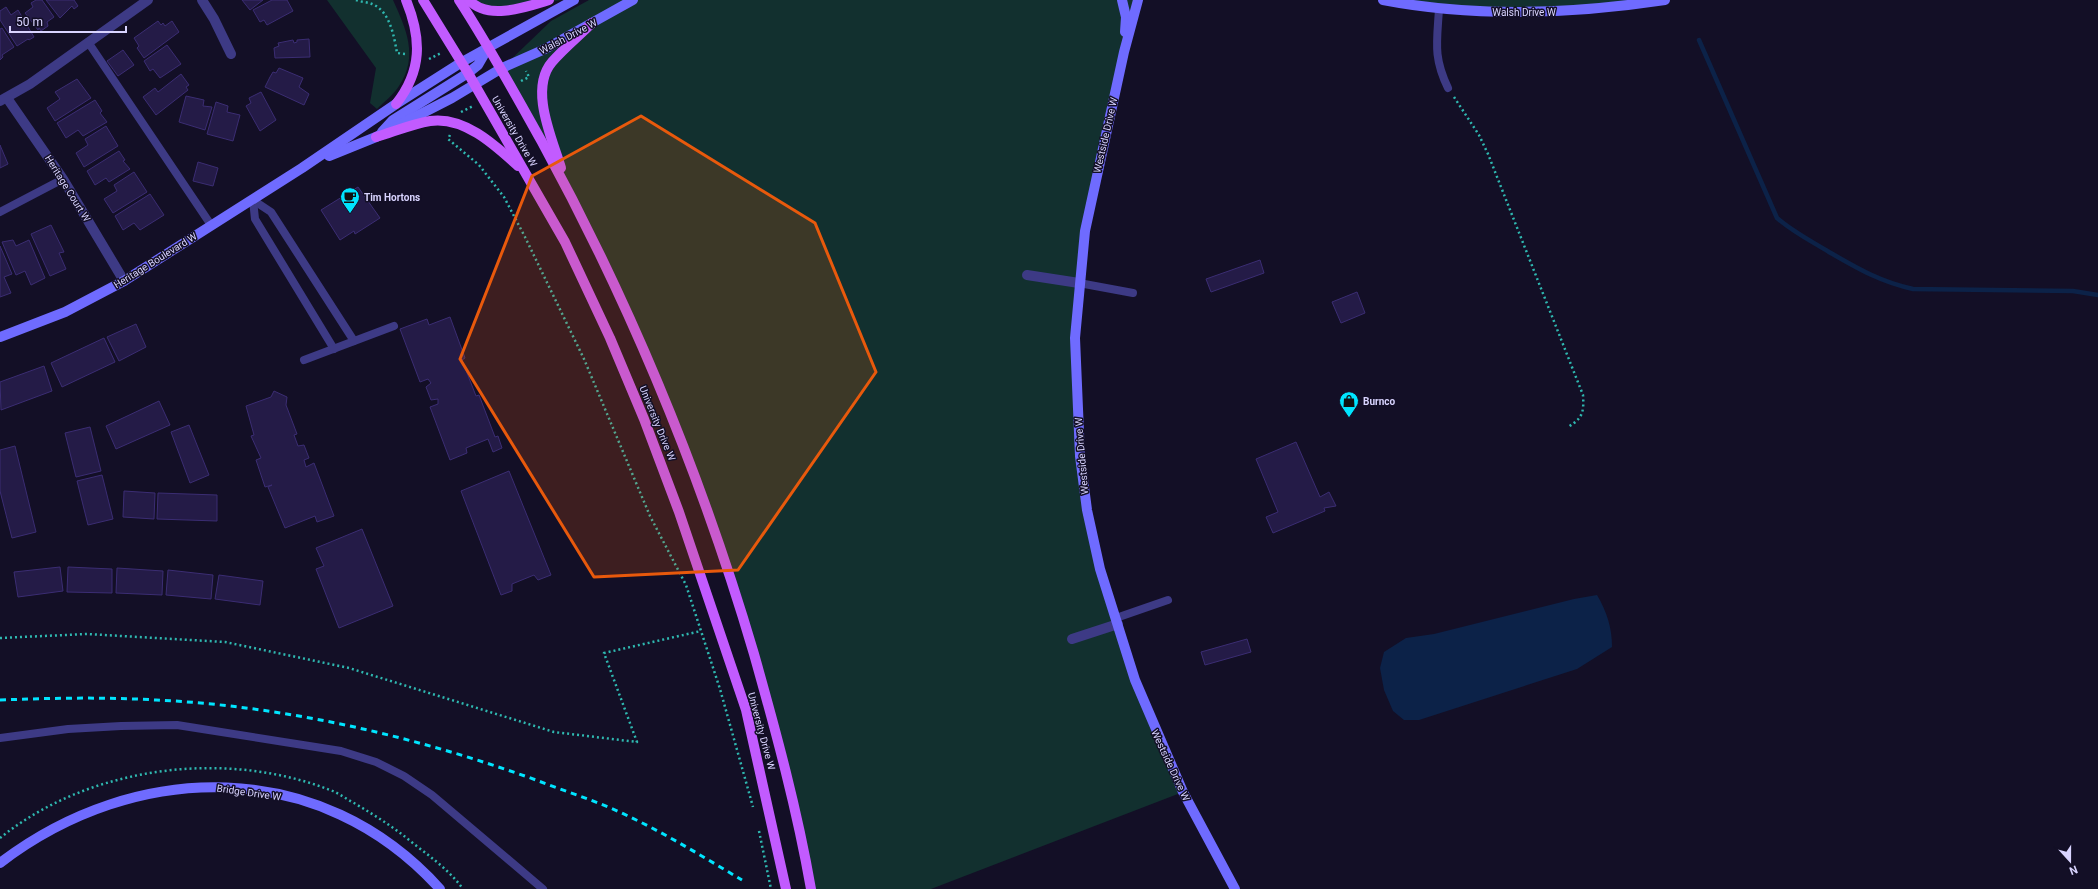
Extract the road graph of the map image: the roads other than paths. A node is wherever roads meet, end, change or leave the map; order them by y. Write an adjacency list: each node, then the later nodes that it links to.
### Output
1 (148, 0): 16 (street, Heritage Court W)
2 (202, 0): 19 (street)
3 (406, 0): 26 (main road)
4 (423, 0): 20 (main road, University Drive W)
5 (459, 0): 17 (main road, University Drive W)
6 (469, 0): 7 (main road)
7 (549, 0)
8 (574, 0): 17 (street)
9 (633, 0): 15 (street, Walsh Drive W)
10 (1122, 0): 18 (street)
11 (1138, 0): 18 (street, Westside Drive W)
12 (1383, 0): 14 (street, Walsh Drive W)
13 (1665, 0): 14 (street, Walsh Drive W)
14 (1440, 8): 24 (lane)
15 (592, 23): 21 (street, Walsh Drive W); 31 (main road)
16 (88, 42): 25 (street, Heritage Court W); 34 (lane)
17 (489, 46): 20 (street, Heritage Boulevard W); 21 (main road, University Drive W); 22 (street)
18 (1124, 52): 37 (street, Westside Drive W)
19 (231, 54)
20 (462, 62): 22 (main road, University Drive W); 26 (street, Heritage Boulevard W)
21 (502, 68): 23 (street, Walsh Drive W); 31 (main road, University Drive W)
22 (468, 73): 23 (main road, University Drive W); 27 (street)
23 (475, 85): 27 (street, Heritage Boulevard W); 29 (main road, University Drive W)
24 (1448, 88)
25 (3, 100): 30 (street, Heritage Court W)
26 (396, 104): 28 (street, Heritage Boulevard W)
27 (376, 137): 28 (street, Heritage Boulevard W); 29 (main road)
28 (302, 168): 32 (street, Heritage Boulevard W)
29 (526, 174): 51 (main road, University Drive W)
30 (63, 179): 33 (lane); 36 (street, Heritage Court W)
31 (566, 185): 52 (main road, University Drive W)
32 (253, 200): 34 (street, Heritage Boulevard W); 41 (lane); 42 (lane)
33 (0, 212)
34 (211, 225): 36 (street, Heritage Boulevard W)
35 (1027, 275): 37 (street)
36 (124, 280): 40 (street, Heritage Boulevard W)
37 (1079, 283): 38 (lane); 45 (street, Westside Drive W)
38 (1133, 293)
39 (394, 326): 41 (lane)
40 (0, 337)
41 (354, 341): 42 (lane)
42 (334, 349): 43 (lane)
43 (304, 360)
44 (1168, 600): 45 (lane)
45 (1117, 621): 46 (street); 53 (street, Westside Drive W)
46 (1072, 639)
47 (0, 738): 50 (lane)
48 (0, 863): 49 (street, Bridge Drive W)
49 (440, 889)
50 (543, 889)
51 (786, 889)
52 (811, 889)
53 (1235, 889)

